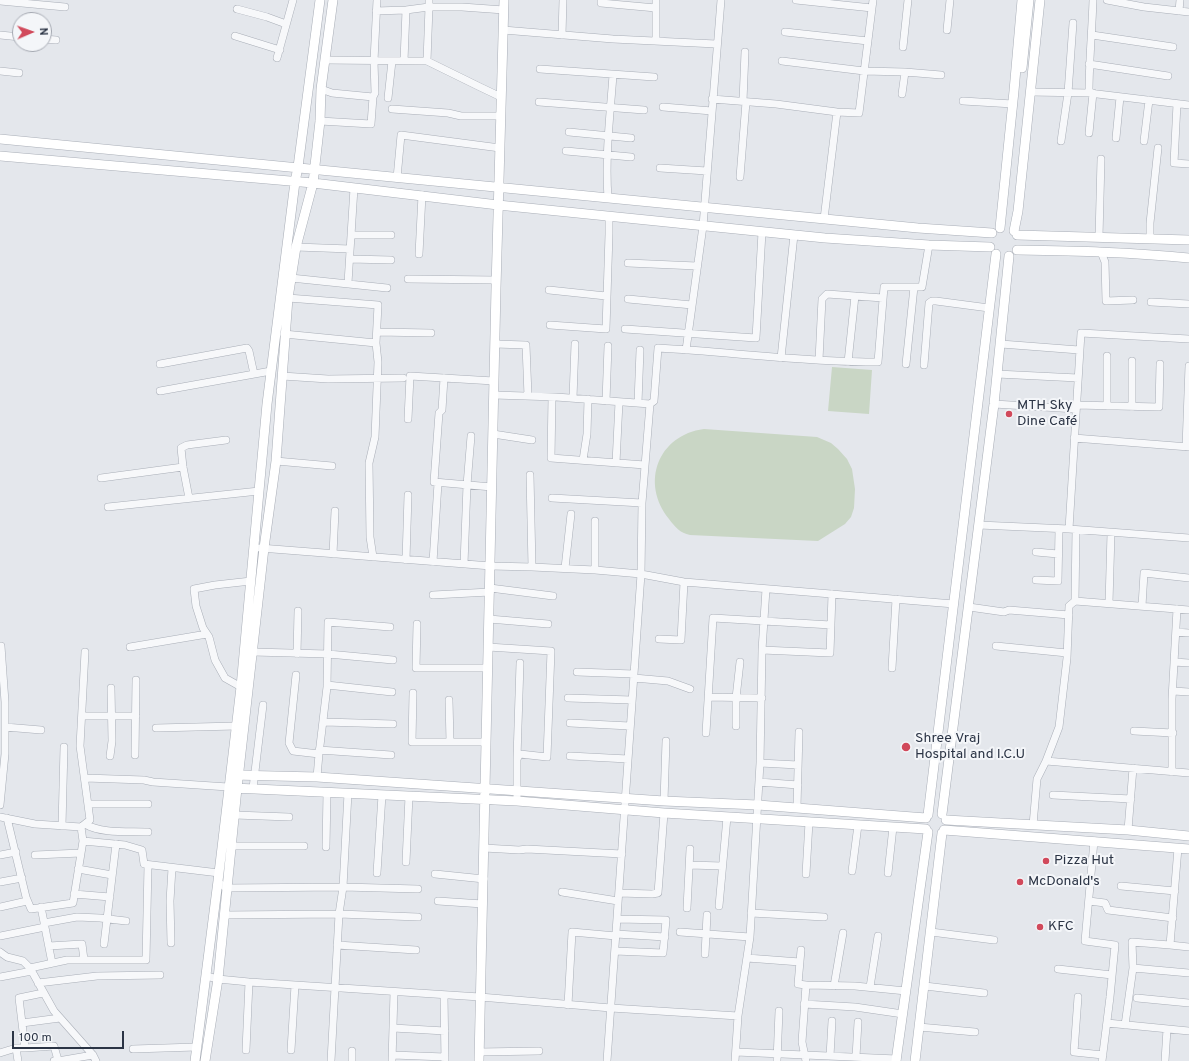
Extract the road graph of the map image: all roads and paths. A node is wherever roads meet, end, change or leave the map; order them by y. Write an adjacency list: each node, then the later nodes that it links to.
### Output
1 (293, 0): 35 (street)
2 (377, 0): 29 (street)
3 (504, 0): 31 (street)
4 (563, 0): 39 (street)
5 (601, 0): 26 (street)
6 (656, 0): 26 (street)
7 (721, 0): 48 (street)
8 (796, 0): 27 (street)
9 (873, 0): 27 (street)
10 (908, 0): 49 (street)
11 (950, 0): 37 (street)
12 (1022, 0): 84 (street)
13 (1029, 0): 109 (street)
14 (1034, 0): 109 (street)
15 (1040, 0): 71 (street)
16 (1093, 0): 40 (street)
17 (1108, 0): 24 (street)
18 (1180, 0): 32 (street)
19 (0, 1): 25 (street)
20 (319, 1): 21 (street); 112 (street)
21 (333, 2): 54 (street)
22 (429, 4): 23 (street); 30 (street); 58 (street)
23 (462, 4): 31 (street)
24 (1144, 4): 32 (street)
25 (65, 7)
26 (656, 8): 46 (street)
27 (872, 8): 47 (street)
28 (237, 9): 35 (street)
29 (376, 10): 30 (street); 55 (street)
30 (406, 10): 57 (street)
31 (504, 10): 36 (street)
32 (1179, 11): 33 (street)
33 (1189, 12)
34 (1073, 23): 72 (street)
35 (286, 24): 51 (street)
36 (503, 30): 39 (street); 75 (street)
37 (947, 30)
38 (785, 32): 47 (street)
39 (562, 35): 46 (street)
40 (1092, 35): 50 (street); 60 (street)
41 (0, 36): 43 (street)
42 (235, 36): 51 (street)
43 (12, 37)
44 (52, 40): 45 (street)
45 (56, 40)
46 (656, 41): 48 (street)
47 (868, 42): 63 (street)
48 (716, 44): 79 (street)
49 (903, 47)
50 (1173, 47)
51 (280, 50): 53 (street)
52 (745, 52): 83 (street)
53 (277, 58)
54 (325, 60): 55 (street); 70 (street)
55 (374, 61): 56 (street); 76 (street)
56 (392, 61): 57 (street); 78 (street)
57 (404, 61): 58 (street)
58 (427, 61): 75 (street)
59 (782, 61): 63 (street)
60 (1089, 64): 68 (street); 73 (street)
61 (540, 69): 66 (street)
62 (0, 71): 65 (street)
63 (864, 71): 64 (street); 92 (street)
64 (905, 72): 67 (street); 74 (street)
65 (19, 73)
66 (612, 75): 69 (street); 87 (street)
67 (941, 75)
68 (1168, 76)
69 (654, 77)
70 (321, 89): 76 (street); 94 (street)
71 (1030, 92): 72 (street); 127 (street)
72 (1068, 93): 73 (street); 101 (street)
73 (1091, 93): 77 (street); 96 (street)
74 (902, 94)
75 (502, 96): 93 (street)
76 (373, 97): 94 (street)
77 (1120, 97): 80 (street); 99 (street)
78 (388, 98)
79 (712, 99): 83 (street); 91 (street)
80 (1149, 100): 85 (street); 102 (street)
81 (963, 101): 84 (street)
82 (539, 102): 87 (street)
83 (744, 102): 92 (street); 116 (street)
84 (1013, 104): 126 (street)
85 (1177, 104): 86 (street); 111 (street)
86 (1189, 105)
87 (610, 107): 90 (street); 97 (street)
88 (663, 107): 91 (street)
89 (392, 109): 93 (street)
90 (644, 110)
91 (712, 111): 115 (street)
92 (837, 112): 129 (street)
93 (501, 116): 103 (street)
94 (320, 121): 114 (street)
95 (569, 132): 97 (street)
96 (1089, 133)
97 (608, 136): 98 (street); 106 (street)
98 (631, 138)
99 (1116, 138)
100 (0, 139): 112 (street)
101 (1061, 141)
102 (1144, 141)
103 (500, 148): 117 (street); 121 (street)
104 (1158, 148): 139 (street)
105 (566, 151): 106 (street)
106 (607, 155): 108 (street); 123 (street)
107 (0, 156): 118 (street)
108 (631, 157)
109 (1015, 159): 126 (street); 127 (street)
110 (1101, 159): 138 (street)
111 (1189, 164)
112 (298, 167): 114 (street); 118 (street)
113 (660, 168): 115 (street)
114 (314, 170): 117 (street); 119 (street)
115 (707, 171): 125 (street)
116 (740, 177)
117 (397, 178): 121 (street)
118 (295, 182): 119 (street); 196 (street)
119 (313, 183): 120 (street); 142 (street)
120 (354, 188): 122 (street); 135 (street)
121 (499, 188): 123 (street); 124 (street)
122 (422, 195): 124 (street); 147 (street)
123 (608, 198): 125 (street)
124 (498, 205): 128 (street); 156 (street)
125 (704, 208): 129 (street); 130 (street)
126 (1002, 209): 131 (street)
127 (1018, 211): 134 (street)
128 (609, 216): 130 (street); 161 (street)
129 (824, 219): 133 (street)
130 (703, 226): 132 (street); 153 (street)
131 (1000, 228): 133 (street); 134 (street)
132 (762, 232): 137 (street); 175 (street)
133 (992, 233): 145 (street)
134 (1016, 233): 138 (street); 144 (street)
135 (352, 235): 136 (street); 143 (street)
136 (390, 235)
137 (794, 235): 141 (street); 187 (street)
138 (1099, 237): 139 (street)
139 (1150, 238): 140 (street)
140 (1189, 240)
141 (929, 245): 145 (street); 158 (street)
142 (296, 247): 143 (street); 154 (street)
143 (350, 249): 150 (street)
144 (1017, 250): 146 (street); 148 (street)
145 (993, 251): 148 (street); 170 (street)
146 (1101, 252): 149 (street); 166 (street)
147 (419, 254)
148 (1009, 256): 181 (street)
149 (1189, 258)
150 (350, 259): 151 (street); 157 (street)
151 (391, 260)
152 (628, 263): 153 (street)
153 (698, 266): 169 (street)
154 (291, 278): 157 (street); 163 (street)
155 (408, 279): 156 (street)
156 (496, 280): 179 (street)
157 (348, 283): 159 (street)
158 (914, 287): 164 (street); 192 (street)
159 (387, 288)
160 (549, 290): 161 (street)
161 (606, 296): 171 (street)
162 (855, 296): 164 (street); 188 (street); 190 (street)
163 (288, 298): 173 (street); 176 (street)
164 (883, 298): 190 (street)
165 (628, 299): 169 (street)
166 (1133, 300)
167 (1151, 302): 168 (street)
168 (1189, 304)
169 (692, 305): 175 (street)
170 (990, 308): 194 (street); 277 (street)
171 (550, 325)
172 (625, 329): 175 (street)
173 (378, 332): 174 (street); 178 (street)
174 (431, 333)
175 (688, 333): 184 (street)
176 (284, 334): 178 (street); 199 (street)
177 (1189, 339): 185 (street)
178 (376, 343): 200 (street)
179 (495, 344): 204 (street); 207 (street)
180 (575, 344): 209 (street)
181 (1000, 344): 185 (street); 198 (street)
182 (608, 346): 211 (street)
183 (640, 350): 213 (street)
184 (686, 350): 187 (street); 214 (street)
185 (1080, 350): 203 (street)
186 (1107, 356): 216 (street)
187 (781, 358): 188 (street)
188 (819, 360): 190 (street)
189 (1132, 361): 218 (street)
190 (848, 362)
191 (160, 364): 197 (street)
192 (906, 364)
193 (1160, 364): 218 (street)
194 (924, 365)
195 (1189, 366): 219 (street)
196 (271, 371): 197 (street); 238 (street)
197 (254, 374): 205 (street)
198 (997, 374): 203 (street); 215 (street)
199 (282, 376): 200 (street); 228 (street)
200 (376, 378): 201 (street); 257 (street)
201 (404, 378)
202 (444, 378): 204 (street); 220 (street); 235 (street)
203 (1078, 378): 217 (street)
204 (494, 381): 206 (street)
205 (160, 391)
206 (494, 395): 207 (street); 221 (street)
207 (528, 396): 208 (street)
208 (552, 397): 209 (street); 227 (street)
209 (573, 398): 210 (street)
210 (588, 400): 211 (street); 227 (street)
211 (606, 401): 212 (street)
212 (619, 402): 213 (street); 229 (street)
213 (638, 403): 214 (street)
214 (650, 404): 230 (street)
215 (994, 404): 217 (street); 247 (street)
216 (1107, 406): 217 (street); 218 (street)
217 (1076, 407): 223 (street)
218 (1132, 407)
219 (1188, 416): 226 (street)
220 (408, 419)
221 (493, 434): 225 (street); 237 (street)
222 (471, 436): 236 (street)
223 (1074, 438): 226 (street); 249 (street)
224 (226, 440): 232 (street)
225 (532, 440)
226 (1187, 447)
227 (583, 460): 229 (street)
228 (276, 461): 231 (street); 253 (street)
229 (616, 463): 230 (street)
230 (645, 465): 242 (street)
231 (332, 466)
232 (183, 467): 234 (street); 240 (street)
233 (530, 475): 262 (street)
234 (101, 478)
235 (438, 483): 236 (street); 259 (street)
236 (467, 485): 237 (street); 260 (street)
237 (492, 487): 261 (street)
238 (259, 491): 240 (street); 252 (street)
239 (408, 495): 258 (street)
240 (189, 498): 243 (street)
241 (552, 498): 242 (street)
242 (642, 503): 265 (street)
243 (108, 506)
244 (335, 511): 255 (street)
245 (571, 514): 263 (street)
246 (595, 521): 264 (street)
247 (979, 525): 248 (street); 280 (street)
248 (1059, 530): 249 (street); 256 (street)
249 (1072, 530): 250 (street); 276 (street)
250 (1111, 533): 251 (street); 278 (street)
251 (1189, 538)
252 (254, 547): 253 (street); 268 (street)
253 (264, 548): 255 (street); 301 (street)
254 (1036, 552): 256 (street)
255 (333, 554): 257 (street)
256 (1058, 554): 267 (street)
257 (373, 557): 258 (street)
258 (406, 560): 259 (street)
259 (433, 562): 260 (street)
260 (464, 564): 261 (street)
261 (490, 566): 262 (street); 271 (street)
262 (532, 567): 263 (street)
263 (565, 568): 264 (street)
264 (595, 570): 265 (street)
265 (641, 574): 269 (street); 314 (street)
266 (1189, 578): 279 (street)
267 (1036, 580)
268 (251, 581): 293 (street); 317 (street)
269 (684, 582): 270 (street); 294 (street)
270 (766, 589): 272 (street); 286 (street)
271 (490, 590): 273 (street); 274 (street); 285 (street)
272 (832, 594): 275 (street); 289 (street)
273 (433, 595)
274 (553, 596)
275 (896, 599): 277 (street); 311 (street)
276 (1075, 601): 278 (street); 284 (street)
277 (954, 604): 393 (street)
278 (1109, 604): 279 (street)
279 (1142, 606): 281 (street)
280 (969, 607): 284 (street); 396 (street)
281 (1177, 609): 282 (street); 291 (street)
282 (1189, 610)
283 (298, 611): 303 (street)
284 (1069, 615): 302 (street)
285 (489, 618): 288 (street); 296 (street)
286 (764, 622): 289 (street); 299 (street); 324 (street)
287 (417, 624): 310 (street)
288 (548, 624)
289 (831, 625): 299 (street)
290 (390, 627): 304 (street)
291 (1176, 632): 292 (street); 307 (street)
292 (1189, 633)
293 (207, 634): 298 (street); 317 (street)
294 (659, 639)
295 (1, 646): 337 (street)
296 (488, 646): 310 (street); 356 (street)
297 (996, 646): 302 (street)
298 (130, 647)
299 (762, 650): 327 (street)
300 (85, 652): 332 (street)
301 (253, 652): 303 (street); 364 (street)
302 (1067, 653): 358 (street)
303 (297, 654): 304 (street)
304 (328, 654): 305 (street); 316 (street)
305 (393, 660)
306 (740, 662): 326 (street)
307 (1174, 662): 309 (street); 320 (street)
308 (520, 663): 356 (street)
309 (1189, 663)
310 (488, 668): 349 (street)
311 (892, 668)
312 (578, 672): 314 (street)
313 (296, 675): 351 (street)
314 (634, 676): 319 (street); 329 (street)
315 (136, 680): 333 (street)
316 (327, 684): 321 (street); 334 (street)
317 (241, 687): 338 (street)
318 (111, 688): 331 (street)
319 (690, 688)
320 (1173, 691): 322 (street); 346 (street)
321 (392, 692)
322 (1189, 692)
323 (413, 693): 348 (street)
324 (709, 697): 326 (street); 345 (street)
325 (568, 698): 329 (street)
326 (736, 698): 327 (street); 340 (street)
327 (762, 698): 359 (street)
328 (449, 700): 348 (street)
329 (632, 700): 339 (street)
330 (264, 705): 365 (street)
331 (111, 715): 332 (street); 333 (street); 354 (street)
332 (82, 716): 367 (street)
333 (136, 716): 352 (street)
334 (324, 722): 336 (street); 351 (street)
335 (570, 723): 339 (street)
336 (393, 724)
337 (5, 726): 342 (street); 387 (street)
338 (236, 726): 341 (street); 364 (street)
339 (630, 726): 357 (street)
340 (736, 726)
341 (156, 728)
342 (41, 730)
343 (1134, 731): 346 (street)
344 (799, 732): 360 (street)
345 (706, 733)
346 (1172, 733): 362 (street)
347 (666, 741): 383 (street)
348 (450, 742): 349 (street)
349 (486, 742): 372 (street)
350 (64, 747): 401 (street)
351 (319, 752): 353 (street); 366 (street)
352 (136, 755)
353 (391, 755)
354 (110, 756)
355 (570, 756): 357 (street)
356 (517, 759): 373 (street)
357 (628, 759): 379 (street)
358 (1046, 761): 361 (street); 400 (street)
359 (760, 763): 360 (street); 368 (street)
360 (798, 765): 369 (street)
361 (1133, 768): 362 (street); 380 (street)
362 (1172, 772): 363 (street)
363 (1189, 773)
364 (234, 775): 365 (street); 370 (street)
365 (255, 775): 366 (street); 371 (street)
366 (317, 777): 372 (street)
367 (86, 778): 370 (street); 384 (street)
368 (759, 782): 369 (street); 386 (street)
369 (798, 785): 388 (street)
370 (233, 788): 371 (street); 391 (street); 437 (street)
371 (253, 788): 374 (street)
372 (485, 790): 373 (street); 381 (street)
373 (517, 791): 379 (street); 382 (street)
374 (327, 793): 375 (street); 414 (street)
375 (348, 793): 376 (street); 441 (street)
376 (382, 795): 378 (street); 431 (street)
377 (1053, 795): 380 (street)
378 (409, 796): 381 (street); 424 (street)
379 (626, 798): 383 (street); 389 (street)
380 (1131, 799): 405 (street)
381 (484, 800): 382 (street); 415 (street)
382 (517, 801): 389 (street)
383 (664, 801): 386 (street)
384 (88, 804): 385 (street); 402 (street)
385 (148, 804)
386 (758, 804): 388 (street); 397 (street)
387 (0, 805)
388 (797, 807): 393 (street)
389 (624, 810): 390 (street); 421 (street)
390 (664, 813): 395 (street); 448 (street)
391 (234, 815): 392 (street); 412 (street)
392 (289, 816)
393 (927, 816): 396 (street); 404 (street)
394 (4, 817): 401 (street); 419 (street)
395 (727, 817): 397 (street); 427 (street)
396 (944, 817): 400 (street); 407 (street)
397 (757, 818): 398 (street); 457 (street)
398 (809, 822): 399 (street); 434 (street)
399 (858, 825): 403 (street); 430 (street)
400 (1032, 825): 405 (street)
401 (62, 826): 402 (street)
402 (83, 826): 406 (street); 409 (street)
403 (893, 827): 404 (street); 432 (street)
404 (927, 830): 407 (street); 510 (street)
405 (1128, 830): 408 (street)
406 (148, 832)
407 (943, 832): 410 (street); 469 (street)
408 (1189, 836)
409 (83, 841): 411 (street); 420 (street)
410 (1094, 841): 416 (street); 451 (street)
411 (116, 844): 425 (street); 435 (street)
412 (232, 846): 413 (street); 442 (street)
413 (304, 846)
414 (326, 846)
415 (484, 848): 421 (street); 438 (street)
416 (1178, 848): 418 (street); 444 (street)
417 (690, 849): 426 (street)
418 (1189, 849)
419 (16, 852): 422 (street); 436 (street)
420 (81, 854): 423 (street); 429 (street)
421 (622, 854): 448 (street)
422 (0, 855)
423 (35, 855)
424 (406, 862)
425 (148, 865): 428 (street); 490 (street)
426 (690, 865): 427 (street); 456 (street)
427 (722, 866): 453 (street)
428 (172, 868): 437 (street); 478 (street)
429 (78, 869): 435 (street); 446 (street)
430 (852, 871)
431 (377, 873)
432 (888, 873)
433 (435, 874): 438 (street)
434 (806, 874)
435 (112, 875): 447 (street)
436 (22, 878): 439 (street); 449 (street)
437 (219, 878): 442 (street); 499 (street)
438 (484, 879): 452 (street)
439 (0, 882)
440 (1121, 886): 444 (street)
441 (343, 887): 442 (street); 443 (street); 458 (street)
442 (226, 888): 459 (street)
443 (418, 889)
444 (1175, 891): 463 (street)
445 (562, 892): 448 (street)
446 (74, 894): 447 (street); 455 (street)
447 (110, 897): 464 (street)
448 (618, 897): 465 (street)
449 (27, 901): 454 (street); 455 (street)
450 (438, 901): 452 (street)
451 (1089, 901): 463 (street); 498 (street)
452 (483, 904): 515 (street)
453 (719, 906)
454 (0, 908)
455 (41, 908): 467 (street)
456 (687, 908)
457 (751, 913): 462 (street); 476 (street)
458 (339, 914): 459 (street); 461 (street); 480 (street)
459 (224, 915): 501 (street)
460 (706, 915): 471 (street)
461 (418, 917)
462 (824, 917)
463 (1173, 918): 481 (street)
464 (108, 919): 466 (street); 467 (street); 479 (street)
465 (617, 919): 472 (street); 475 (street)
466 (126, 921)
467 (44, 925): 473 (street); 482 (street)
468 (680, 932): 471 (street)
469 (931, 932): 477 (street); 507 (street)
470 (843, 933): 506 (street)
471 (706, 934): 476 (street); 488 (street)
472 (616, 935): 475 (street); 486 (street); 520 (street)
473 (0, 936)
474 (878, 936): 509 (street)
475 (664, 937): 486 (street)
476 (750, 937): 489 (street)
477 (994, 940)
478 (171, 943)
479 (104, 944)
480 (337, 945): 484 (street); 508 (street)
481 (1170, 945): 483 (street); 493 (street)
482 (48, 946): 490 (street); 492 (street)
483 (1189, 947)
484 (416, 950)
485 (801, 950): 491 (street)
486 (615, 951): 521 (street)
487 (0, 952): 494 (street)
488 (705, 954)
489 (747, 958): 491 (street); 524 (street)
490 (84, 960): 492 (street)
491 (800, 962): 505 (street)
492 (52, 963): 494 (street)
493 (1133, 968): 496 (street); 530 (street)
494 (31, 969): 500 (street); 502 (street)
495 (1058, 969): 498 (street)
496 (1189, 973)
497 (160, 975): 502 (street)
498 (1112, 975): 529 (street)
499 (206, 976): 501 (street); 537 (street)
500 (0, 977)
501 (218, 979): 503 (street); 560 (street)
502 (38, 982): 512 (street)
503 (249, 982): 504 (street); 541 (street)
504 (295, 985): 508 (street); 542 (street)
505 (806, 985): 506 (street); 519 (street)
506 (834, 986): 509 (street)
507 (925, 986): 513 (street); 531 (street)
508 (335, 988): 511 (street); 561 (street)
509 (870, 988): 510 (street)
510 (906, 991): 523 (street)
511 (394, 992): 514 (street); 532 (street)
512 (44, 993): 525 (street); 528 (street)
513 (984, 993)
514 (444, 995): 515 (street); 534 (street)
515 (480, 997): 520 (street); 547 (street)
516 (1078, 997): 554 (street)
517 (1137, 998): 518 (street)
518 (1189, 1003)
519 (804, 1004): 523 (street); 553 (street)
520 (568, 1005): 521 (street)
521 (611, 1008): 524 (street); 563 (street)
522 (779, 1010): 549 (street)
523 (903, 1014): 556 (street)
524 (738, 1016): 545 (street)
525 (60, 1018): 528 (street); 551 (street)
526 (832, 1021): 548 (street)
527 (858, 1022): 550 (street)
528 (22, 1023): 539 (street)
529 (1107, 1024): 530 (street); 554 (street)
530 (1125, 1025): 533 (street)
531 (919, 1027): 536 (street); 565 (street)
532 (394, 1028): 534 (street); 552 (street)
533 (1167, 1029): 535 (street); 566 (street)
534 (445, 1031): 555 (street)
535 (1189, 1031)
536 (975, 1032)
537 (196, 1047): 540 (street); 559 (street)
538 (16, 1048): 539 (street); 546 (street); 557 (street)
539 (25, 1048): 558 (street)
540 (133, 1049)
541 (246, 1050)
542 (291, 1050)
543 (352, 1052): 562 (street)
544 (539, 1052): 547 (street)
545 (736, 1052): 549 (street); 564 (street)
546 (0, 1053)
547 (479, 1056)
548 (830, 1056): 550 (street); 553 (street)
549 (777, 1057): 553 (street)
550 (856, 1057): 556 (street)
551 (94, 1058): 558 (street)
552 (392, 1058): 555 (street)
553 (806, 1058)
554 (1103, 1058)
555 (445, 1059)
556 (896, 1060)
557 (18, 1061)
558 (56, 1061)
559 (195, 1061)
560 (205, 1061)
561 (331, 1061)
562 (352, 1061)
563 (608, 1061)
564 (735, 1061)
565 (915, 1061)
566 (1165, 1061)

